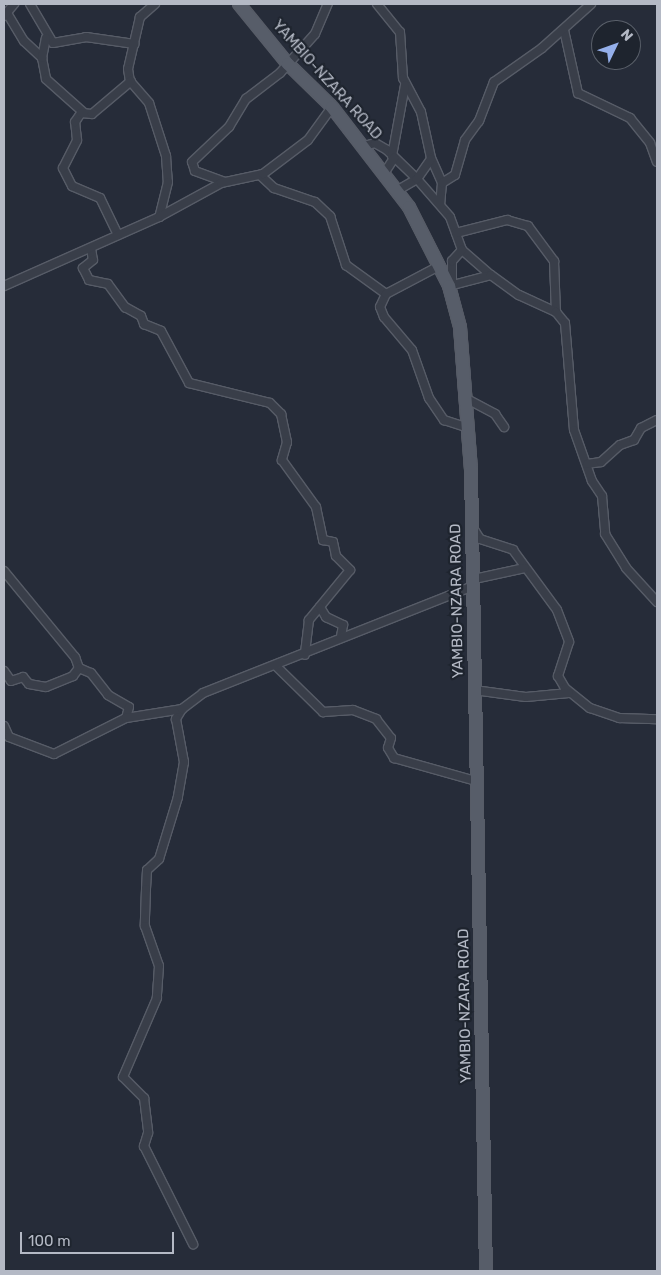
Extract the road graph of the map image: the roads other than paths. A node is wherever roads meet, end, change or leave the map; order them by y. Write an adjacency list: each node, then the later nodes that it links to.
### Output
1 (14, 4): 9 (street)
2 (30, 4): 11 (street)
3 (155, 4): 8 (street)
4 (239, 4): 14 (main road, YAMBIO-NZARA ROAD)
5 (328, 4): 14 (street)
6 (377, 4): 15 (street)
7 (591, 4): 10 (street)
8 (143, 8): 12 (street)
9 (5, 15): 13 (street)
10 (564, 30): 19 (street); 28 (street)
11 (46, 38): 12 (street); 13 (street)
12 (134, 44): 16 (street)
13 (42, 58): 18 (street)
14 (288, 64): 17 (main road, YAMBIO-NZARA ROAD); 27 (street)
15 (403, 78): 21 (street); 22 (street)
16 (131, 81): 18 (street); 31 (street)
17 (332, 107): 20 (main road, YAMBIO-NZARA ROAD); 25 (street)
18 (83, 112): 33 (street)
19 (655, 145): 23 (street)
20 (364, 146): 21 (street); 24 (main road, YAMBIO-NZARA ROAD)
21 (393, 157): 24 (street); 26 (street)
22 (431, 158): 26 (street); 28 (street)
23 (657, 162)
24 (385, 172): 29 (main road, YAMBIO-NZARA ROAD)
25 (260, 175): 27 (street); 40 (street)
26 (417, 179): 29 (street); 30 (street)
27 (225, 182): 31 (street)
28 (442, 183): 30 (street)
29 (398, 190): 36 (main road, YAMBIO-NZARA ROAD)
30 (440, 204): 32 (street)
31 (159, 217): 33 (street)
32 (456, 233): 35 (street); 41 (street)
33 (118, 235): 34 (street)
34 (91, 248): 39 (street); 52 (street)
35 (462, 250): 37 (street); 38 (street)
36 (440, 266): 38 (main road, YAMBIO-NZARA ROAD); 40 (street)
37 (491, 275): 38 (street); 41 (street)
38 (451, 285): 42 (main road, YAMBIO-NZARA ROAD)
39 (4, 286)
40 (386, 294): 45 (street)
41 (556, 312): 46 (street)
42 (467, 399): 44 (street); 45 (main road, YAMBIO-NZARA ROAD)
43 (657, 420): 46 (street)
44 (504, 427)
45 (469, 428): 47 (main road, YAMBIO-NZARA ROAD)
46 (587, 464): 51 (street)
47 (472, 527): 48 (street); 50 (main road, YAMBIO-NZARA ROAD)
48 (525, 568): 50 (street); 59 (street)
49 (4, 572): 56 (street)
50 (473, 582): 53 (street); 58 (main road, YAMBIO-NZARA ROAD)
51 (657, 602)
52 (320, 607): 53 (street); 54 (street)
53 (341, 636): 54 (street)
54 (305, 655): 55 (street)
55 (276, 666): 60 (street); 64 (street)
56 (79, 668): 57 (street); 61 (street)
57 (4, 671)
58 (474, 690): 59 (street); 64 (main road, YAMBIO-NZARA ROAD)
59 (569, 693): 62 (street)
60 (182, 709): 61 (street); 65 (street)
61 (126, 718): 63 (street)
62 (657, 719)
63 (4, 726)
64 (476, 781): 66 (main road, YAMBIO-NZARA ROAD)
65 (193, 1244)
66 (486, 1271)

